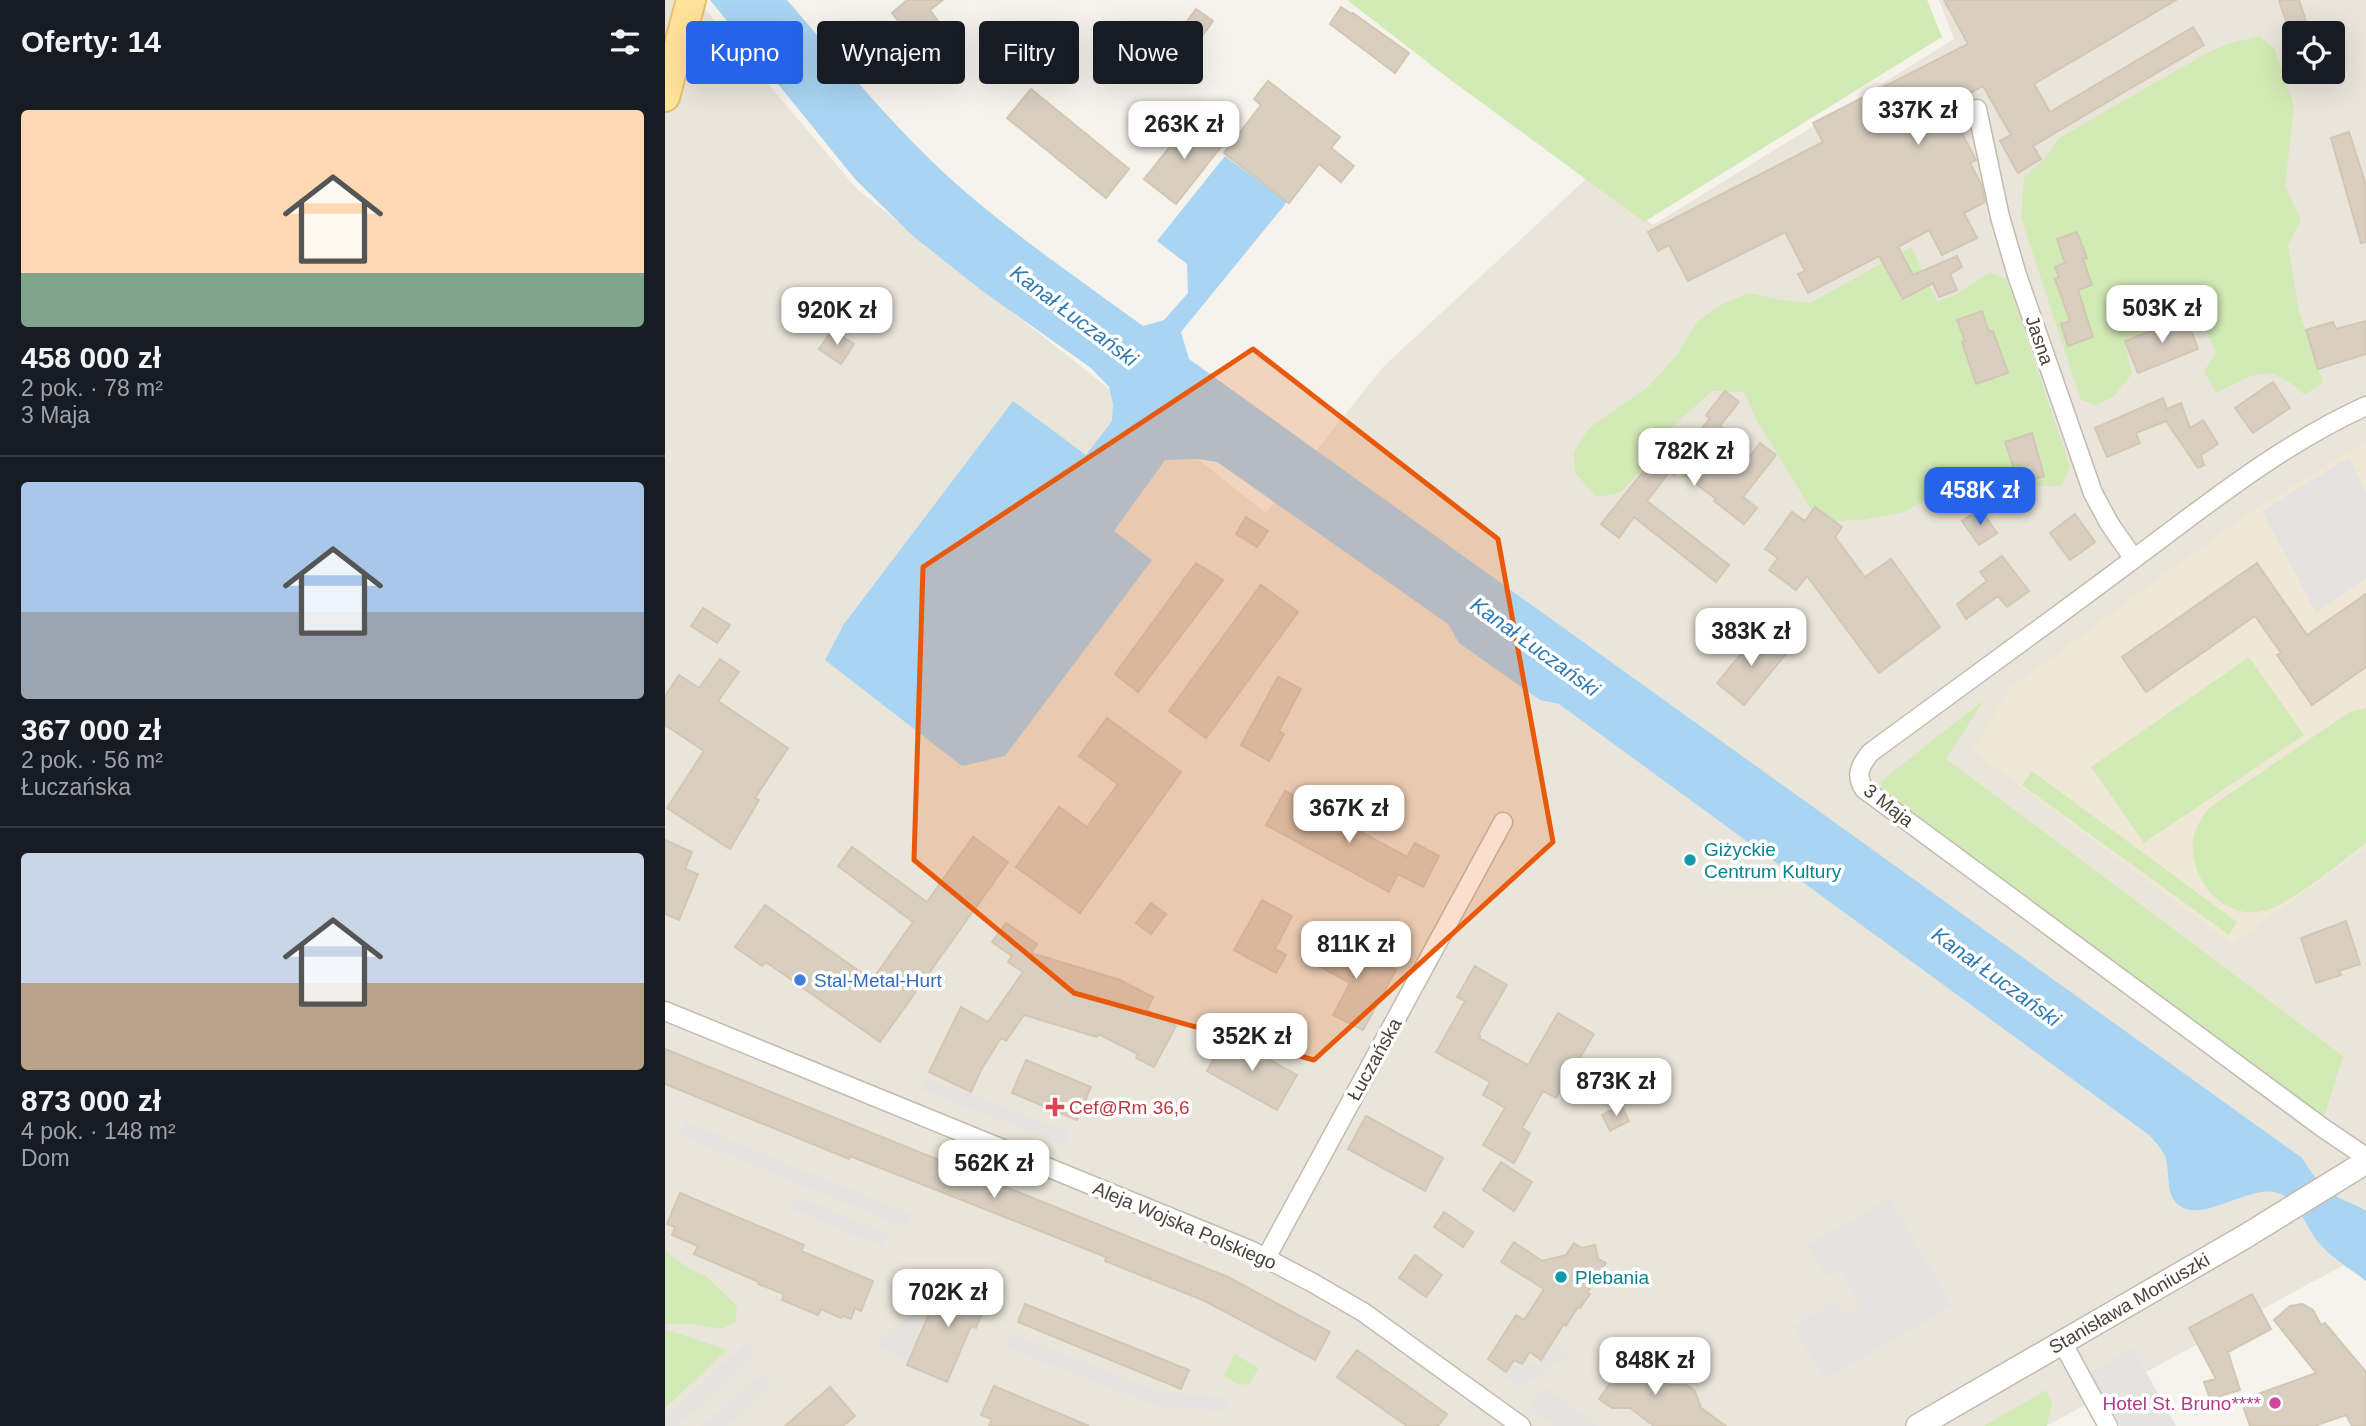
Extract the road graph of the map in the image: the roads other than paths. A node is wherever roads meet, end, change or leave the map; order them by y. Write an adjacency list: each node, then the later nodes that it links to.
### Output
1 (691, 0): 2 (main road)
2 (665, 97)
3 (1977, 109): 5 (street, Jasna)
4 (2366, 406): 5 (street, 3 Maja)
5 (2134, 559): 8 (street, 3 Maja)
6 (1503, 822): 9 (street, Łuczańska)
7 (665, 1011): 9 (street, Aleja Wojska Polskiego)
8 (2366, 1159): 10 (street, Stanisława Moniuszki)
9 (1266, 1258): 11 (street, Aleja Wojska Polskiego)
10 (2062, 1342): 12 (street, Stanisława Moniuszki); 13 (street)
11 (1521, 1426)
12 (1918, 1426)
13 (2108, 1426)

